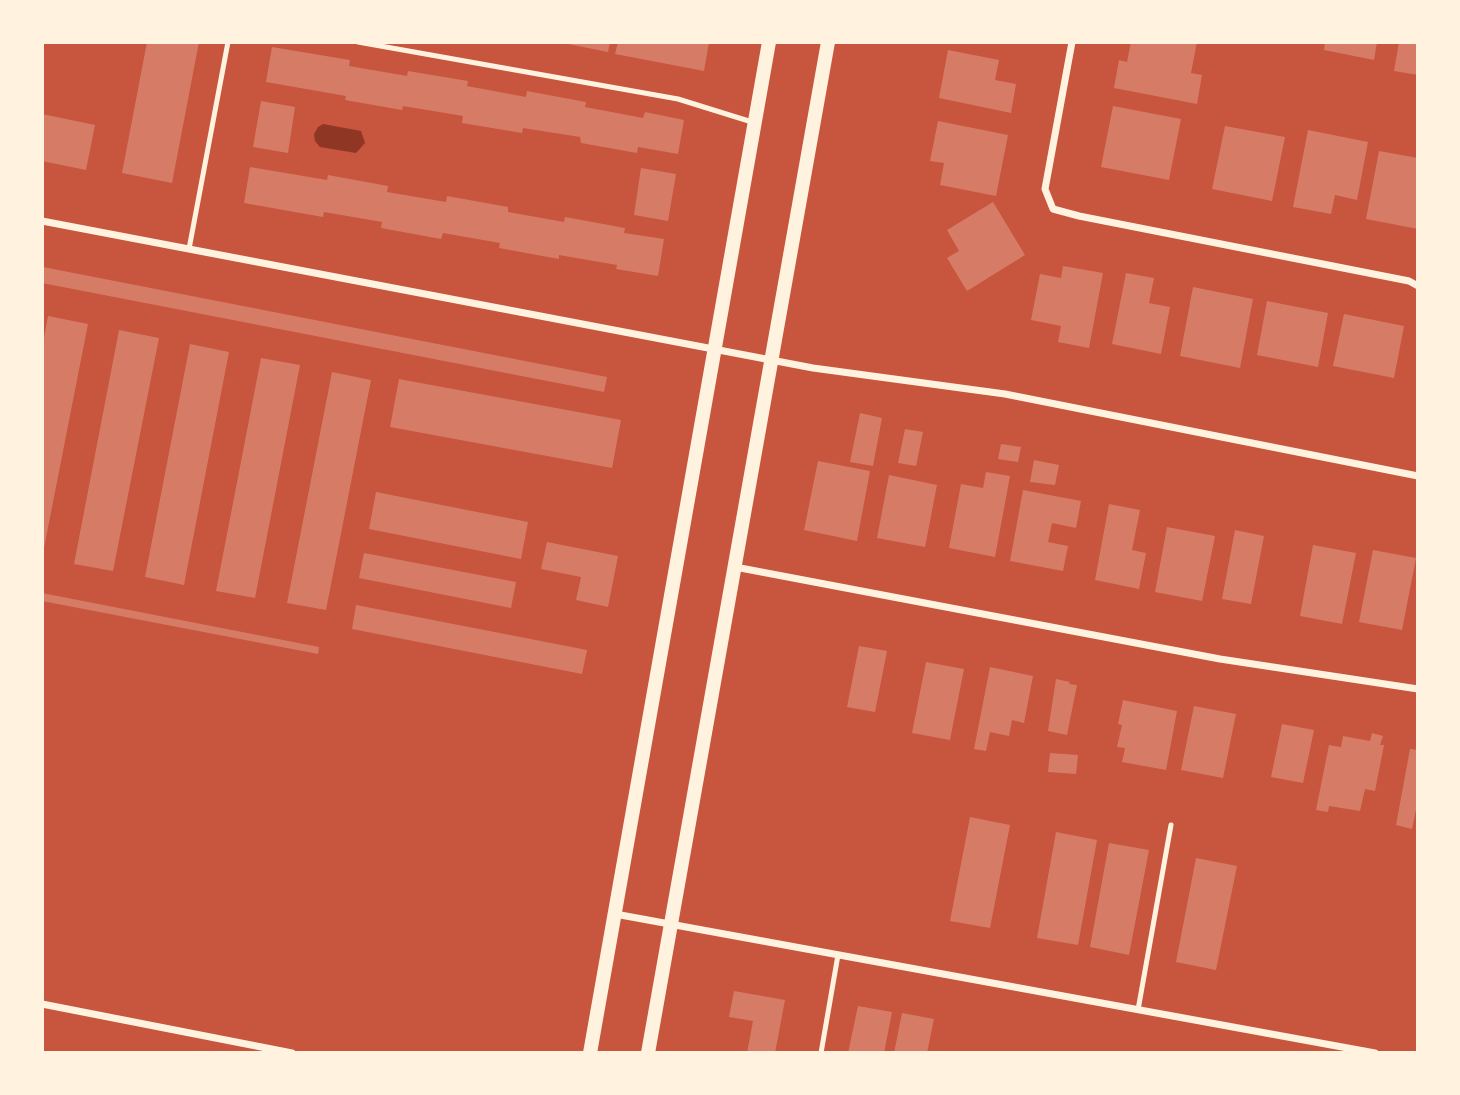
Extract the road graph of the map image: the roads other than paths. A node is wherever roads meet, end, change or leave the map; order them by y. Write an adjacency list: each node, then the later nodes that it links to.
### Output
1 (228, 42): 8 (lane)
2 (358, 42): 6 (lane)
3 (769, 42): 6 (main road)
4 (828, 42): 11 (main road)
5 (1072, 42): 9 (street)
6 (755, 123): 10 (main road)
7 (42, 221): 8 (street)
8 (188, 249): 10 (street)
9 (1418, 286)
10 (715, 348): 11 (street); 16 (main road)
11 (772, 360): 12 (street); 13 (main road)
12 (1418, 476)
13 (734, 567): 14 (street); 17 (main road)
14 (1418, 689)
15 (1171, 825): 20 (lane)
16 (615, 914): 17 (street); 22 (main road)
17 (671, 923): 18 (street); 23 (main road)
18 (838, 955): 20 (street); 24 (lane)
19 (42, 1004): 21 (street)
20 (1138, 1010): 25 (street)
21 (292, 1053)
22 (590, 1053)
23 (648, 1053)
24 (821, 1053)
25 (1375, 1053)

